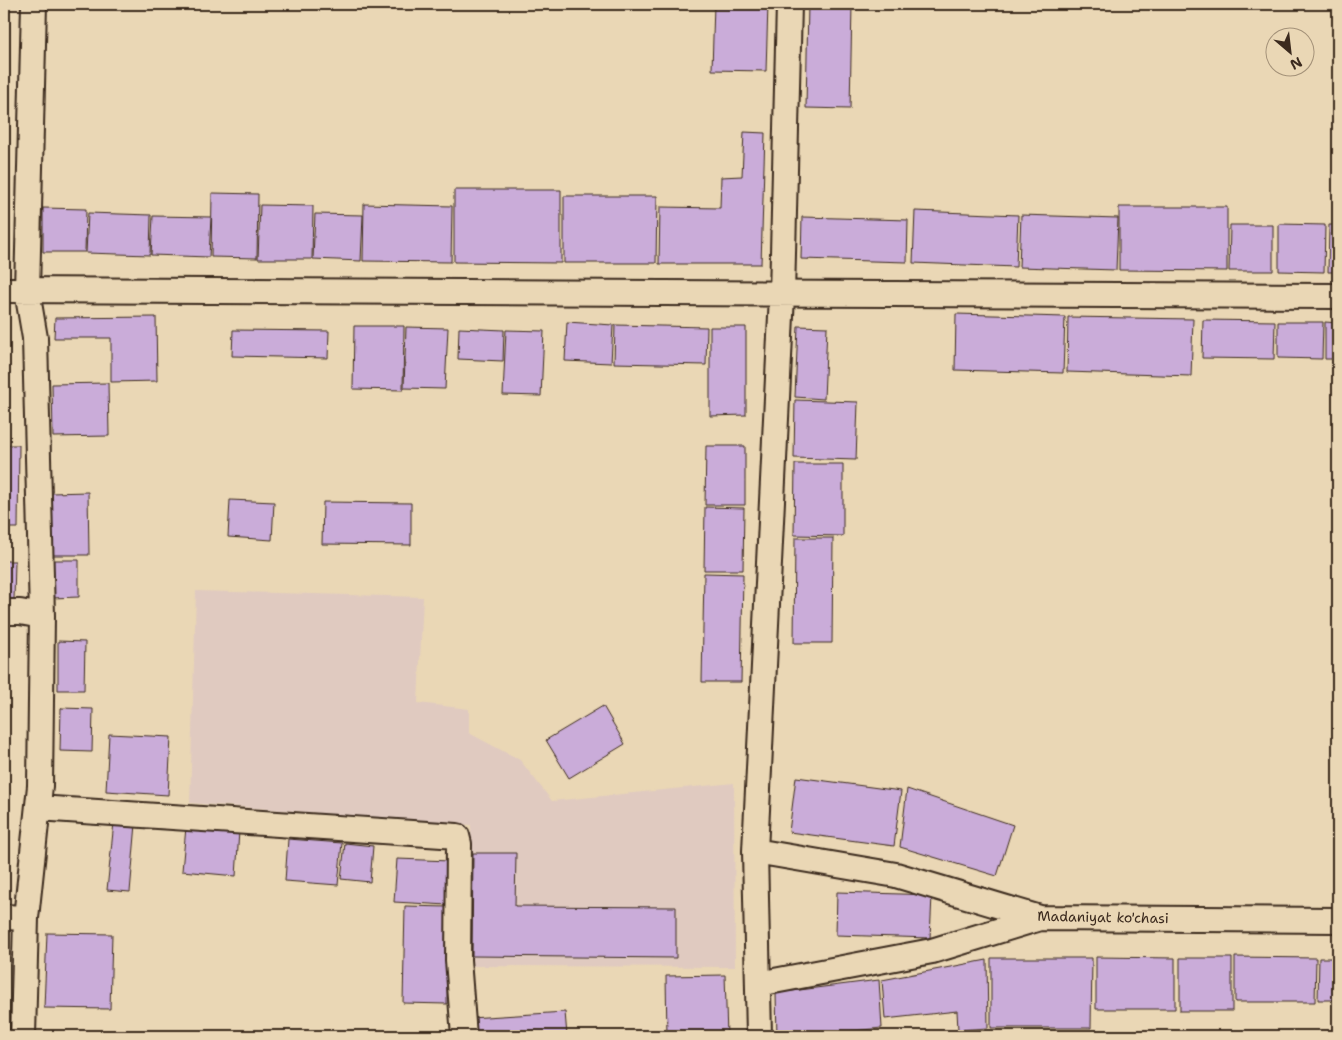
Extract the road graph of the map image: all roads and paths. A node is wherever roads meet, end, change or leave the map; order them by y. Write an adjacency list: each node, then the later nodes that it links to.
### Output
1 (34, 4): 3 (street)
2 (789, 4): 4 (street)
3 (15, 290): 4 (street); 7 (street)
4 (782, 295): 5 (street); 9 (street)
5 (1338, 296)
6 (4, 612): 7 (street)
7 (42, 616): 8 (street)
8 (38, 808): 10 (street); 15 (street)
9 (755, 851): 11 (street, Madaniyat ko'chasi); 13 (street)
10 (15, 917): 14 (street)
11 (1040, 918): 12 (street, Madaniyat ko'chasi); 13 (street)
12 (1338, 920)
13 (758, 984): 16 (street)
14 (23, 1036)
15 (464, 1036)
16 (759, 1036)

